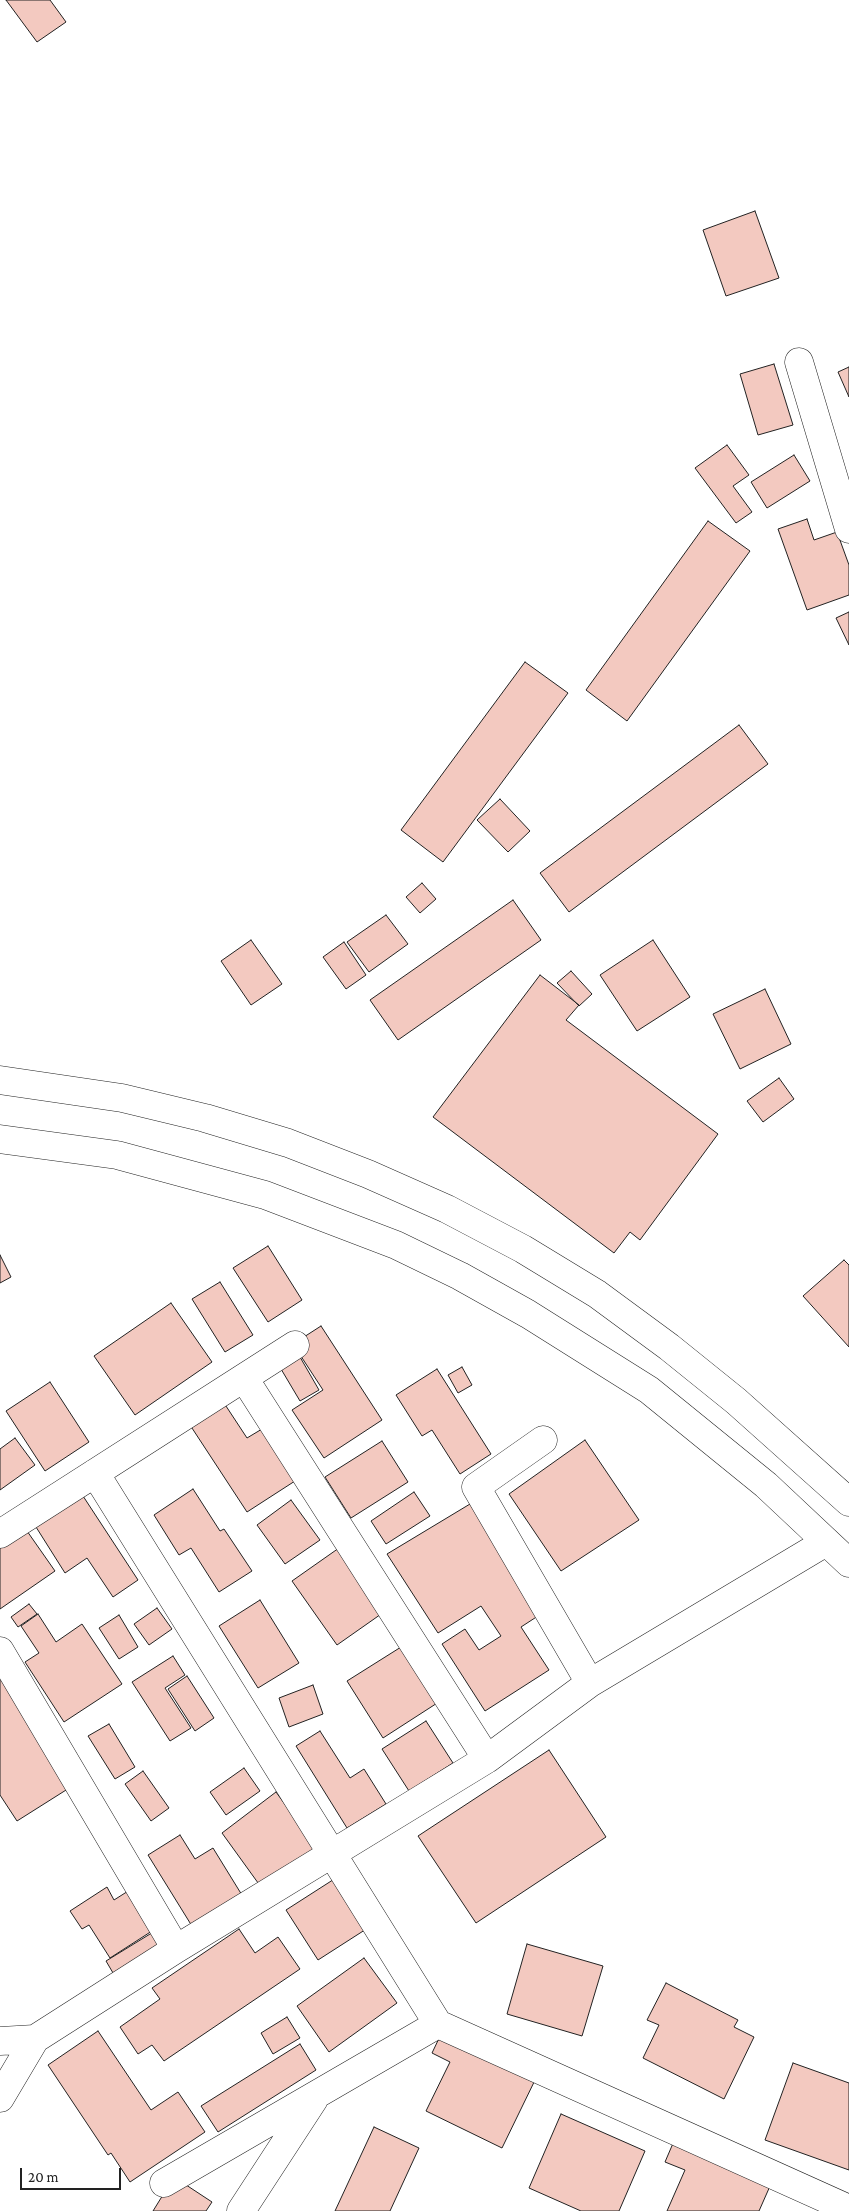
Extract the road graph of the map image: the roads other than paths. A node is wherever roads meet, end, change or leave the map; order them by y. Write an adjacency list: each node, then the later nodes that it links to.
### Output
1 (799, 362): 2 (street)
2 (849, 529)
3 (0, 1080): 9 (street)
4 (0, 1139): 11 (street)
5 (295, 1345): 6 (street)
6 (244, 1378): 8 (street); 15 (street)
7 (543, 1440): 14 (street)
8 (95, 1474): 10 (street); 16 (street)
9 (849, 1502)
10 (0, 1534)
11 (826, 1542): 12 (street); 14 (street)
12 (849, 1563)
13 (0, 1651): 17 (street)
14 (590, 1683): 15 (street)
15 (487, 1759): 16 (street)
16 (332, 1854): 17 (street); 18 (street)
17 (176, 1949): 19 (street)
18 (438, 2024): 21 (street); 24 (street)
19 (35, 2040): 20 (street); 22 (street)
20 (0, 2041)
21 (316, 2095): 23 (street); 25 (street)
22 (0, 2098)
23 (164, 2183)
24 (849, 2209)
25 (242, 2211)

